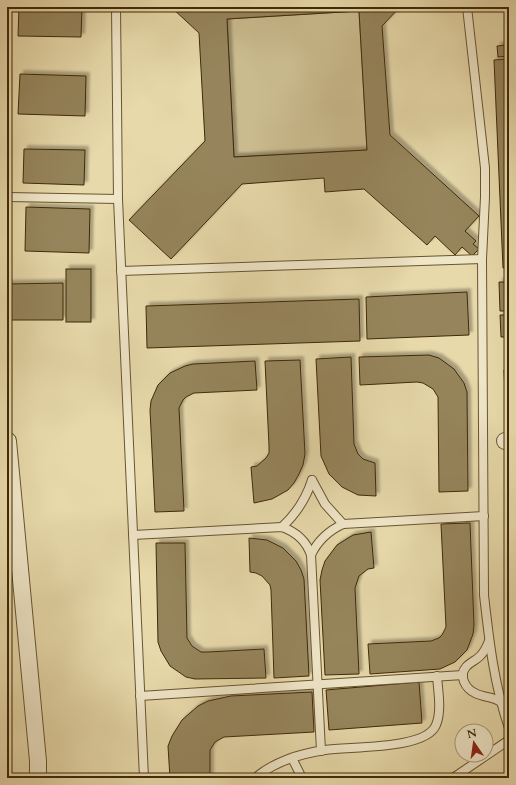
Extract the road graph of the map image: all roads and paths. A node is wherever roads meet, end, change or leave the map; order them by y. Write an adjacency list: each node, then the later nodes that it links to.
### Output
1 (116, 7): 4 (lane)
2 (467, 7): 5 (lane)
3 (7, 197): 4 (lane)
4 (118, 199): 6 (lane)
5 (482, 259): 6 (lane); 8 (lane)
6 (121, 271): 11 (lane)
7 (8, 441): 23 (street)
8 (484, 516): 9 (lane); 13 (lane)
9 (343, 524): 10 (lane); 12 (lane)
10 (282, 527): 11 (lane); 12 (lane)
11 (133, 535): 17 (lane)
12 (311, 555): 16 (lane)
13 (489, 641): 14 (lane); 18 (lane)
14 (463, 675): 15 (lane); 18 (lane)
15 (437, 676): 16 (lane); 21 (lane)
16 (318, 684): 17 (lane); 21 (lane)
17 (140, 696): 24 (lane)
18 (502, 703): 19 (lane)
19 (509, 728)
20 (509, 740): 27 (lane)
21 (321, 751): 22 (lane)
22 (292, 758): 25 (lane); 26 (lane)
23 (38, 778)
24 (144, 778)
25 (255, 778)
26 (302, 778)
27 (453, 778)

